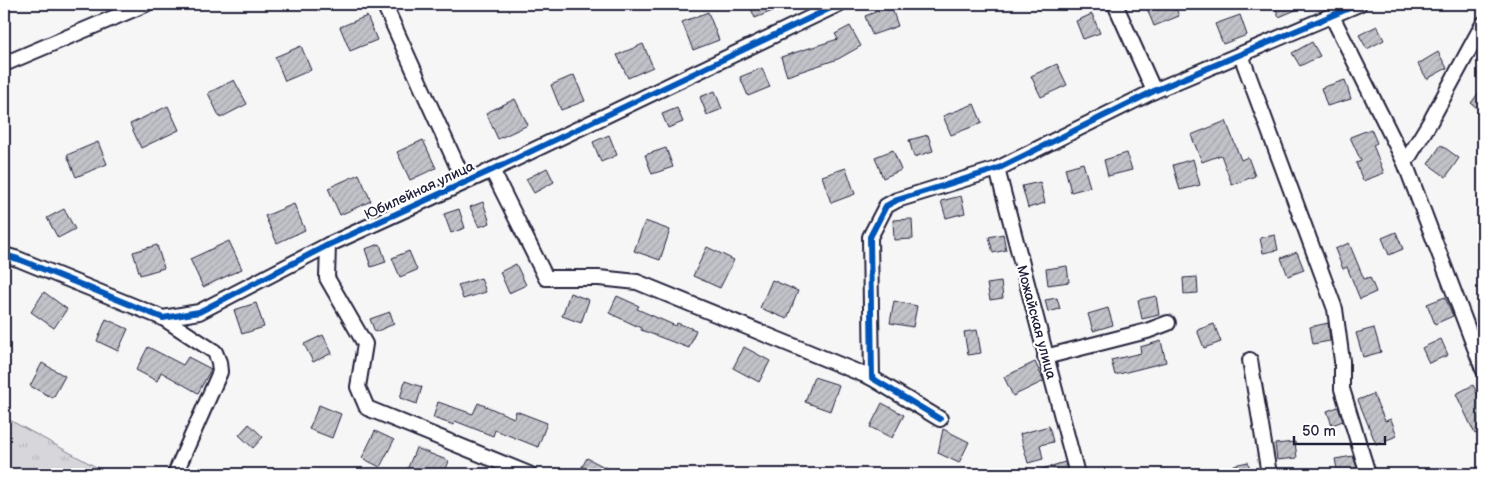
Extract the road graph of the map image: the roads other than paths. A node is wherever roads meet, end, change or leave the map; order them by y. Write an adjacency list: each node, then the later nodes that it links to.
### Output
1 (146, 4): 9 (street)
2 (384, 4): 14 (street)
3 (839, 4): 13 (street, Юбилейная улица)
4 (1115, 4): 10 (street)
5 (1360, 4): 6 (street)
6 (1332, 16): 8 (street); 11 (street)
7 (1483, 24): 11 (street)
8 (1241, 56): 10 (street); 28 (street)
9 (4, 64)
10 (1154, 91): 12 (street)
11 (1405, 163): 21 (street)
12 (997, 169): 19 (street, Можайская улица); 22 (street)
13 (492, 170): 14 (street, Юбилейная улица); 22 (street)
14 (464, 181): 15 (street, Юбилейная улица)
15 (328, 246): 17 (street, Юбилейная улица); 25 (street)
16 (4, 255): 17 (street)
17 (163, 318): 24 (street)
18 (1168, 323): 19 (street)
19 (1046, 358): 26 (street, Можайская улица)
20 (1250, 360): 27 (street)
21 (1483, 370)
22 (872, 378): 23 (street)
23 (940, 419)
24 (175, 474)
25 (529, 474)
26 (1077, 474)
27 (1269, 474)
28 (1368, 474)

